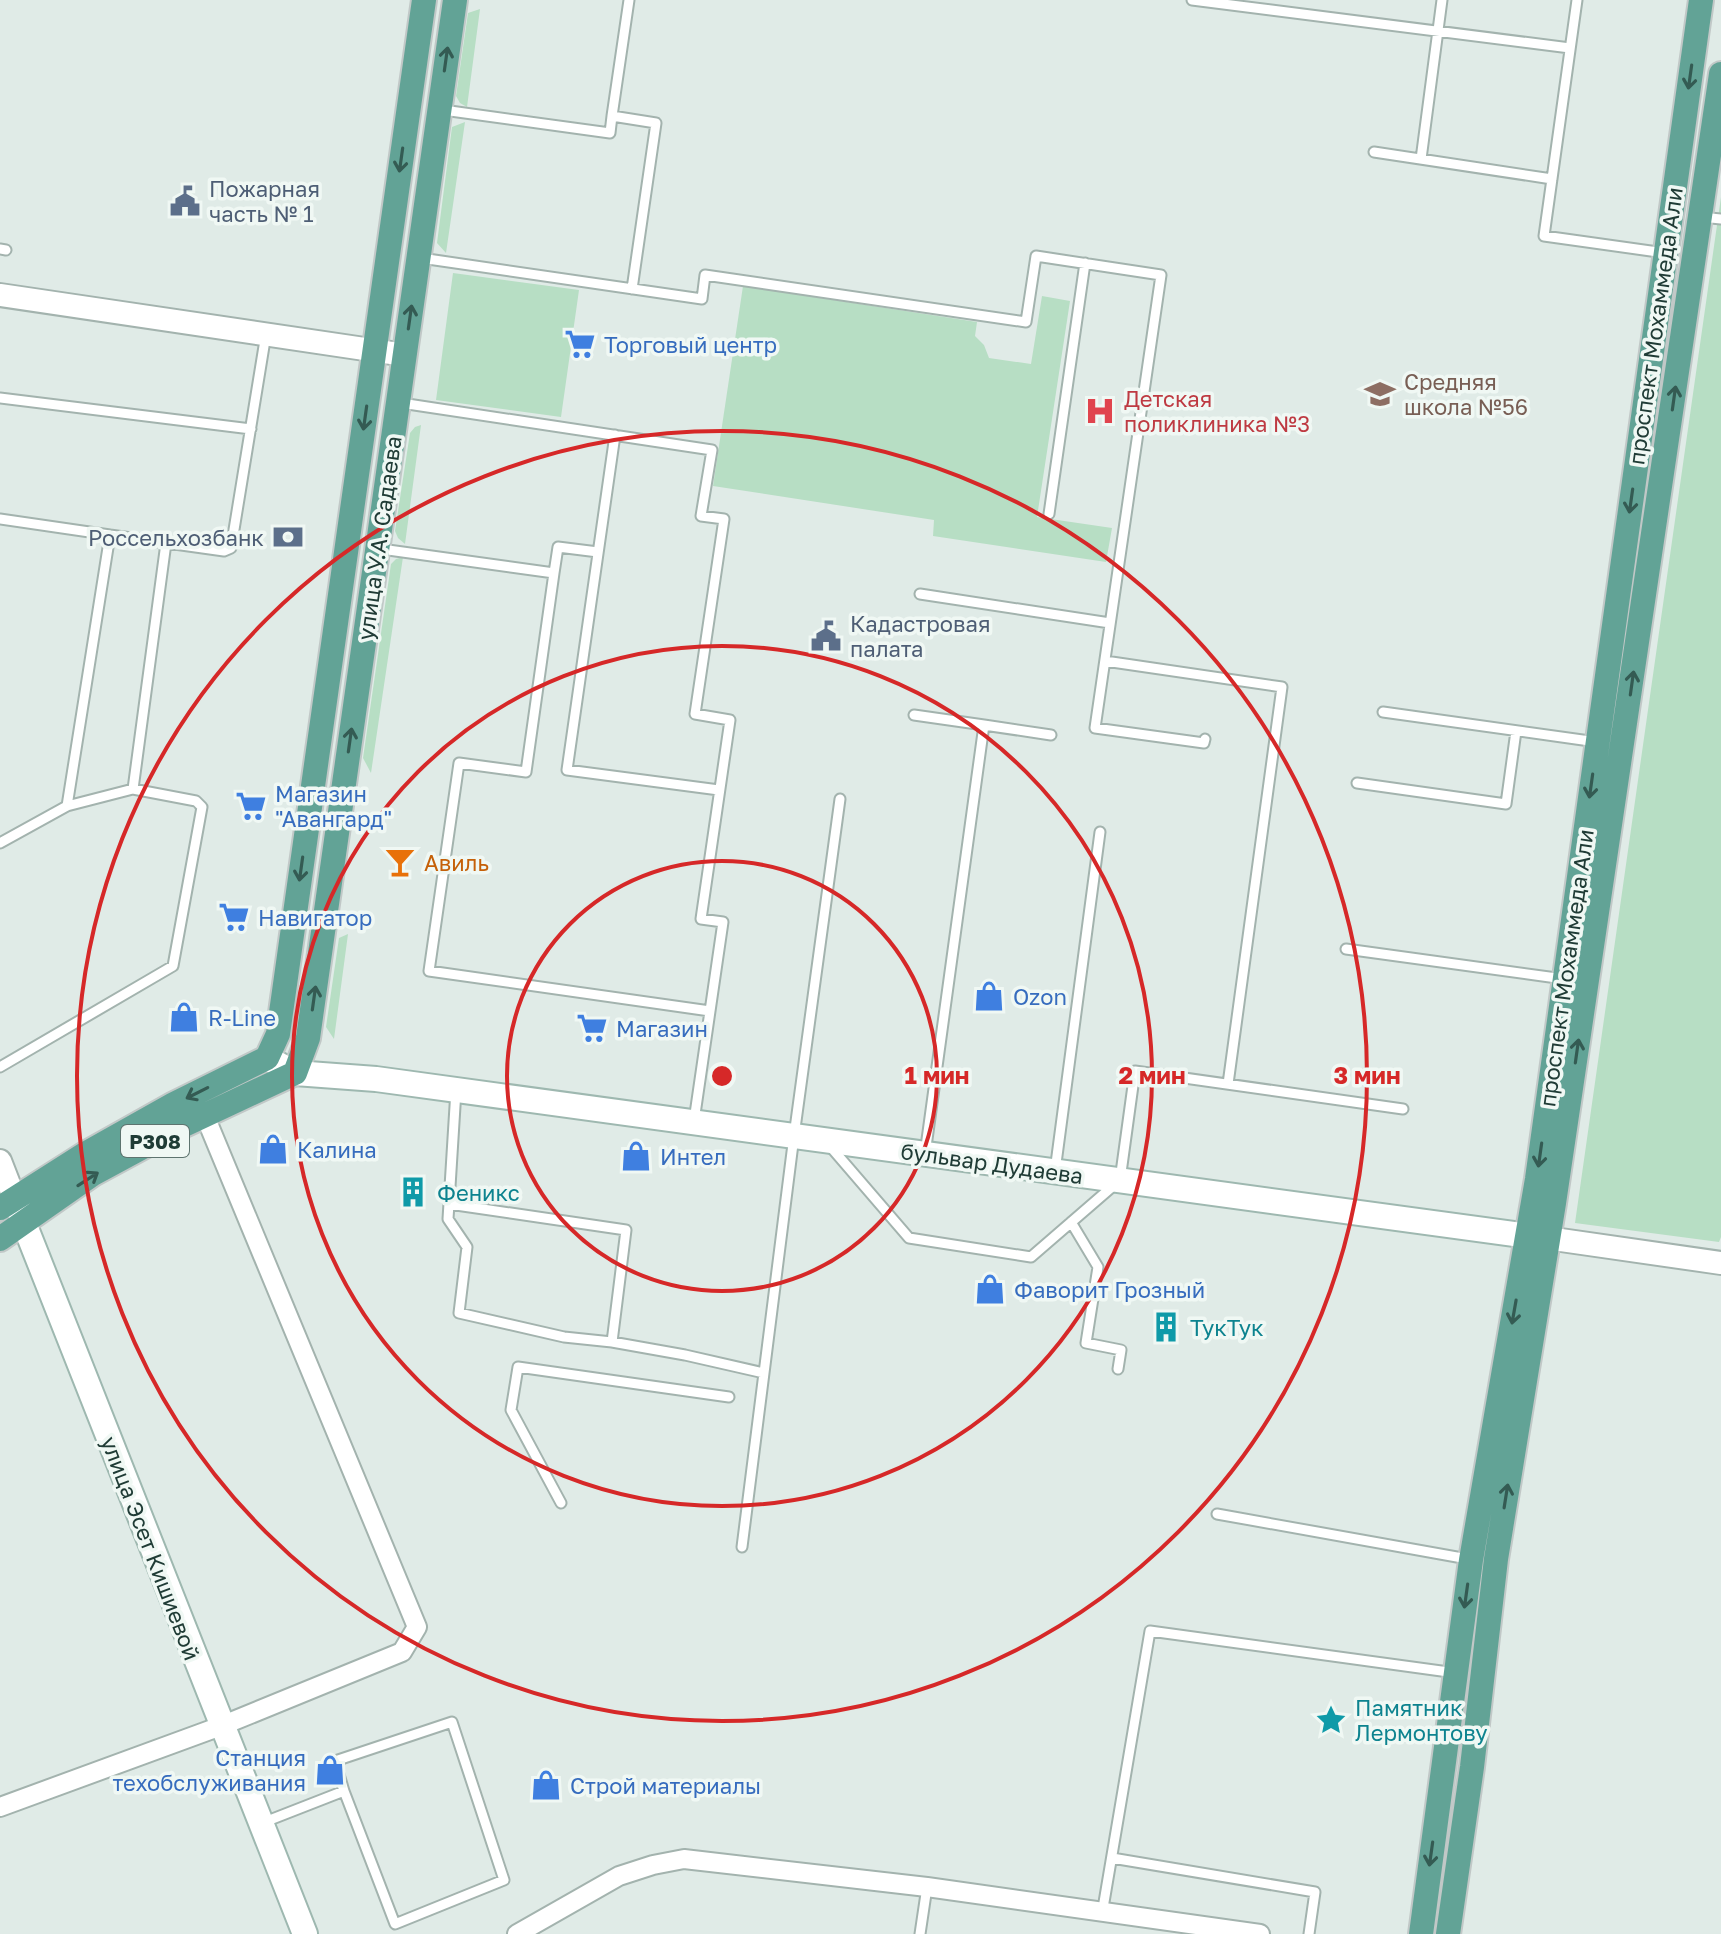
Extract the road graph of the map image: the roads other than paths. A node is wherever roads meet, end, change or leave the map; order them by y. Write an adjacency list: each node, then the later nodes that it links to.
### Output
1 (424, 0): 23 (main road, улица У.А. Садаева, one-way to 23)
2 (455, 0): 11 (main road, улица У.А. Садаева, one-way to 2)
3 (629, 0): 12 (lane)
4 (1192, 0): 8 (lane)
5 (1442, 0): 8 (lane)
6 (1577, 0): 9 (lane)
7 (1701, 0): 17 (main road, проспект Мохаммеда Али, one-way to 17)
8 (1438, 32): 9 (lane); 14 (lane)
9 (1570, 48): 15 (lane)
10 (1721, 74): 16 (main road, проспект Мохаммеда Али)
11 (439, 110): 12 (lane); 18 (main road, улица У.А. Садаева)
12 (612, 116): 20 (lane)
13 (1374, 152): 14 (lane)
14 (1421, 159): 15 (lane)
15 (1552, 179): 17 (lane)
16 (1711, 218): 74 (main road, проспект Мохаммеда Али, one-way to 16)
17 (1665, 253): 45 (main road, проспект Мохаммеда Али, one-way to 45)
18 (418, 258): 20 (lane); 24 (main road, улица У.А. Садаева, one-way to 18)
19 (1085, 263): 20 (lane); 29 (lane); 37 (lane)
20 (632, 289)
21 (0, 295): 22 (street)
22 (266, 334): 23 (street); 27 (lane)
23 (374, 350): 24 (street); 56 (main road, улица У.А. Садаева, one-way to 56)
24 (405, 355): 26 (main road, улица У.А. Садаева)
25 (0, 398): 27 (lane)
26 (398, 402): 28 (lane); 33 (main road, улица У.А. Садаева)
27 (251, 429): 32 (lane)
28 (615, 435): 34 (lane); 48 (lane)
29 (1049, 514)
30 (1, 520): 31 (lane)
31 (110, 535): 32 (lane); 50 (lane)
32 (166, 543): 47 (lane)
33 (377, 549): 35 (lane); 58 (main road, улица У.А. Садаева, one-way to 33)
34 (598, 552): 35 (lane); 48 (lane)
35 (554, 573): 55 (lane)
36 (920, 594): 37 (lane)
37 (1110, 623): 38 (lane)
38 (1105, 661): 44 (lane); 59 (lane)
39 (1383, 712): 42 (lane)
40 (914, 715): 41 (lane)
41 (984, 725): 43 (lane); 66 (lane)
42 (1516, 731): 45 (lane); 46 (lane)
43 (1051, 735)
44 (1205, 739)
45 (1597, 742): 54 (main road, проспект Мохаммеда Али, one-way to 54)
46 (1357, 783)
47 (133, 789): 50 (lane); 57 (lane)
48 (719, 790): 55 (lane)
49 (840, 799): 64 (lane)
50 (67, 806): 52 (lane)
51 (1100, 832): 68 (lane)
52 (0, 843)
53 (1346, 949): 54 (lane)
54 (1564, 979): 74 (main road, проспект Мохаммеда Али, one-way to 74)
55 (710, 1011): 63 (lane)
56 (267, 1058): 58 (main road, бульвар Дудаева); 70 (main road, P308, one-way to 70)
57 (0, 1067)
58 (295, 1073): 60 (main road, бульвар Дудаева); 62 (main road, P308)
59 (1228, 1084): 61 (lane); 69 (lane)
60 (456, 1090): 63 (main road, бульвар Дудаева); 71 (lane)
61 (1403, 1109)
62 (205, 1116): 73 (main road, P308, one-way to 62); 86 (street)
63 (694, 1122): 64 (main road, бульвар Дудаева)
64 (794, 1136): 65 (main road, бульвар Дудаева); 79 (lane)
65 (825, 1140): 66 (main road, бульвар Дудаева); 72 (lane)
66 (925, 1154): 68 (main road, бульвар Дудаева)
67 (0, 1161): 70 (street, улица Эсет Кишиевой)
68 (1055, 1171): 69 (main road, бульвар Дудаева)
69 (1120, 1180): 72 (lane); 74 (main road, бульвар Дудаева)
70 (7, 1202): 73 (main road, улица Эсет Кишиевой)
71 (449, 1204): 77 (lane); 77 (lane)
72 (1071, 1222): 78 (lane)
73 (24, 1223): 75 (main road, P308); 86 (main road, улица Эсет Кишиевой)
74 (1538, 1237): 76 (street, бульвар Дудаева); 84 (main road, проспект Мохаммеда Али, one-way to 84); 99 (main road, проспект Мохаммеда Али, one-way to 74)
75 (0, 1239)
76 (1721, 1263)
77 (612, 1342): 79 (lane)
78 (1118, 1369)
79 (764, 1373): 83 (lane)
80 (729, 1397): 81 (lane)
81 (561, 1503)
82 (1217, 1514): 84 (lane)
83 (742, 1547)
84 (1471, 1560): 85 (main road, проспект Мохаммеда Али, one-way to 85)
85 (1456, 1673): 90 (lane); 98 (main road, проспект Мохаммеда Али, one-way to 98)
86 (221, 1726): 88 (street); 89 (main road, улица Эсет Кишиевой)
87 (344, 1791): 87 (lane); 89 (lane)
88 (0, 1807)
89 (260, 1824): 93 (main road, улица Эсет Кишиевой)
90 (1112, 1858): 92 (lane); 97 (lane)
91 (927, 1887): 92 (street); 94 (street); 95 (lane)
92 (1102, 1914): 96 (street)
93 (305, 1934)
94 (517, 1934)
95 (920, 1934)
96 (1260, 1934)
97 (1309, 1934)
98 (1421, 1934)
99 (1448, 1934)

